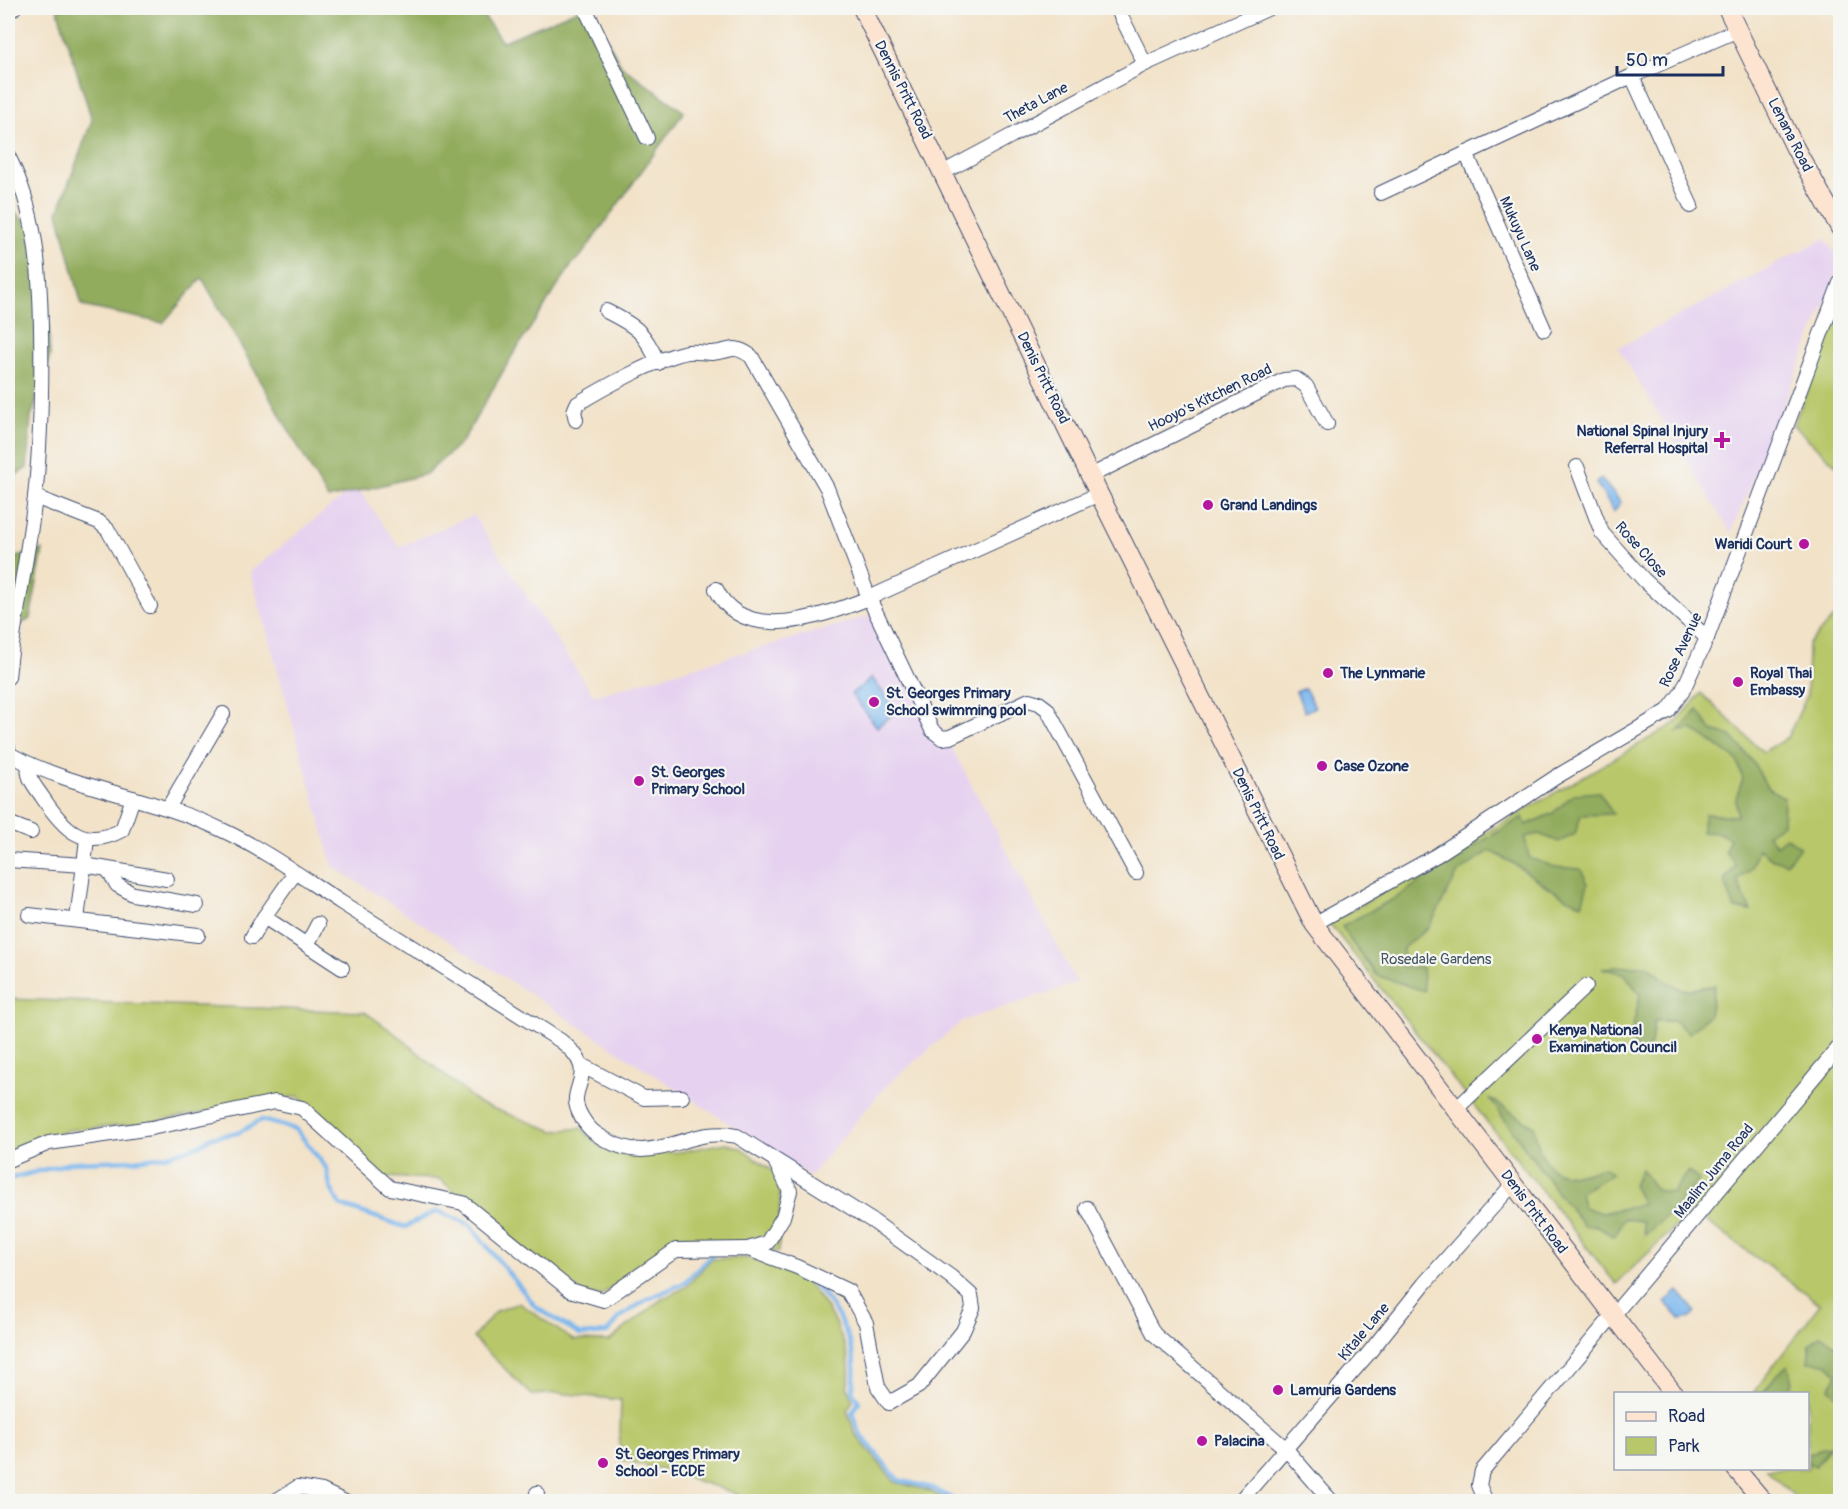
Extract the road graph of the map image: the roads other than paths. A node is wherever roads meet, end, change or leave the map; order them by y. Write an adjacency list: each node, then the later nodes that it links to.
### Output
1 (14, 8): 7 (street)
2 (585, 8): 11 (street)
3 (862, 8): 14 (main road, Dennis Pritt Road)
4 (1117, 8): 9 (street)
5 (1269, 8): 9 (street, Theta Lane)
6 (1727, 8): 8 (main road, Lenana Road)
7 (8, 12)
8 (1738, 30): 10 (street); 17 (main road, Lenana Road)
9 (1145, 64): 14 (street, Theta Lane)
10 (1632, 76): 12 (street); 16 (street)
11 (647, 138)
12 (1466, 153): 15 (street); 20 (street, Mukuyu Lane)
13 (8, 156): 27 (street)
14 (944, 172): 25 (main road, Denis Pritt Road)
15 (1381, 193)
16 (1690, 207)
17 (1840, 228)
18 (1840, 283): 31 (street, Rose Avenue)
19 (606, 311): 21 (street)
20 (1544, 329)
21 (658, 363): 22 (street); 29 (street)
22 (576, 420)
23 (1326, 424): 25 (street, Hooyo's Kitchen Road)
24 (1576, 467): 31 (street, Rose Close)
25 (1090, 476): 26 (main road, Denis Pritt Road)
26 (1099, 494): 29 (street); 52 (main road, Denis Pritt Road)
27 (35, 497): 30 (street); 32 (street)
28 (716, 589): 29 (street)
29 (869, 598): 45 (street)
30 (150, 606)
31 (1707, 638): 52 (street, Rose Avenue)
32 (8, 677)
33 (224, 714): 37 (street)
34 (8, 754): 35 (street)
35 (29, 765): 36 (street); 40 (street)
36 (133, 798): 37 (street); 40 (street)
37 (168, 808): 44 (street)
38 (8, 823): 39 (street)
39 (31, 832)
40 (87, 838): 42 (street)
41 (8, 860): 42 (street)
42 (84, 866): 43 (street); 50 (street)
43 (108, 870): 46 (street); 47 (street)
44 (296, 873): 49 (street); 59 (street)
45 (1136, 873)
46 (167, 879)
47 (197, 905)
48 (29, 915): 50 (street)
49 (264, 917): 54 (street); 55 (street)
50 (77, 919): 53 (street)
51 (318, 924): 55 (street)
52 (1314, 924): 61 (main road, Denis Pritt Road)
53 (198, 935)
54 (252, 937)
55 (307, 945): 56 (street)
56 (342, 968)
57 (1586, 986): 61 (street)
58 (1840, 1046): 67 (street, Maalim Juma Road)
59 (581, 1065): 60 (street); 63 (street)
60 (682, 1097)
61 (1456, 1109): 64 (main road, Denis Pritt Road)
62 (8, 1160): 66 (street)
63 (775, 1161): 66 (street); 66 (street)
64 (1513, 1184): 67 (main road, Denis Pritt Road); 69 (street, Kitale Lane)
65 (1087, 1208): 69 (street)
66 (748, 1250)
67 (1615, 1317): 68 (main road, Denis Pritt Road); 75 (street, Maalim Juma Road)
68 (1672, 1392)
69 (1285, 1448): 73 (street, Kitale Lane); 74 (street)
70 (1737, 1470): 76 (main road)
71 (274, 1502): 72 (street)
72 (345, 1502)
73 (1239, 1502)
74 (1332, 1502)
75 (1486, 1502)
76 (1764, 1502)

